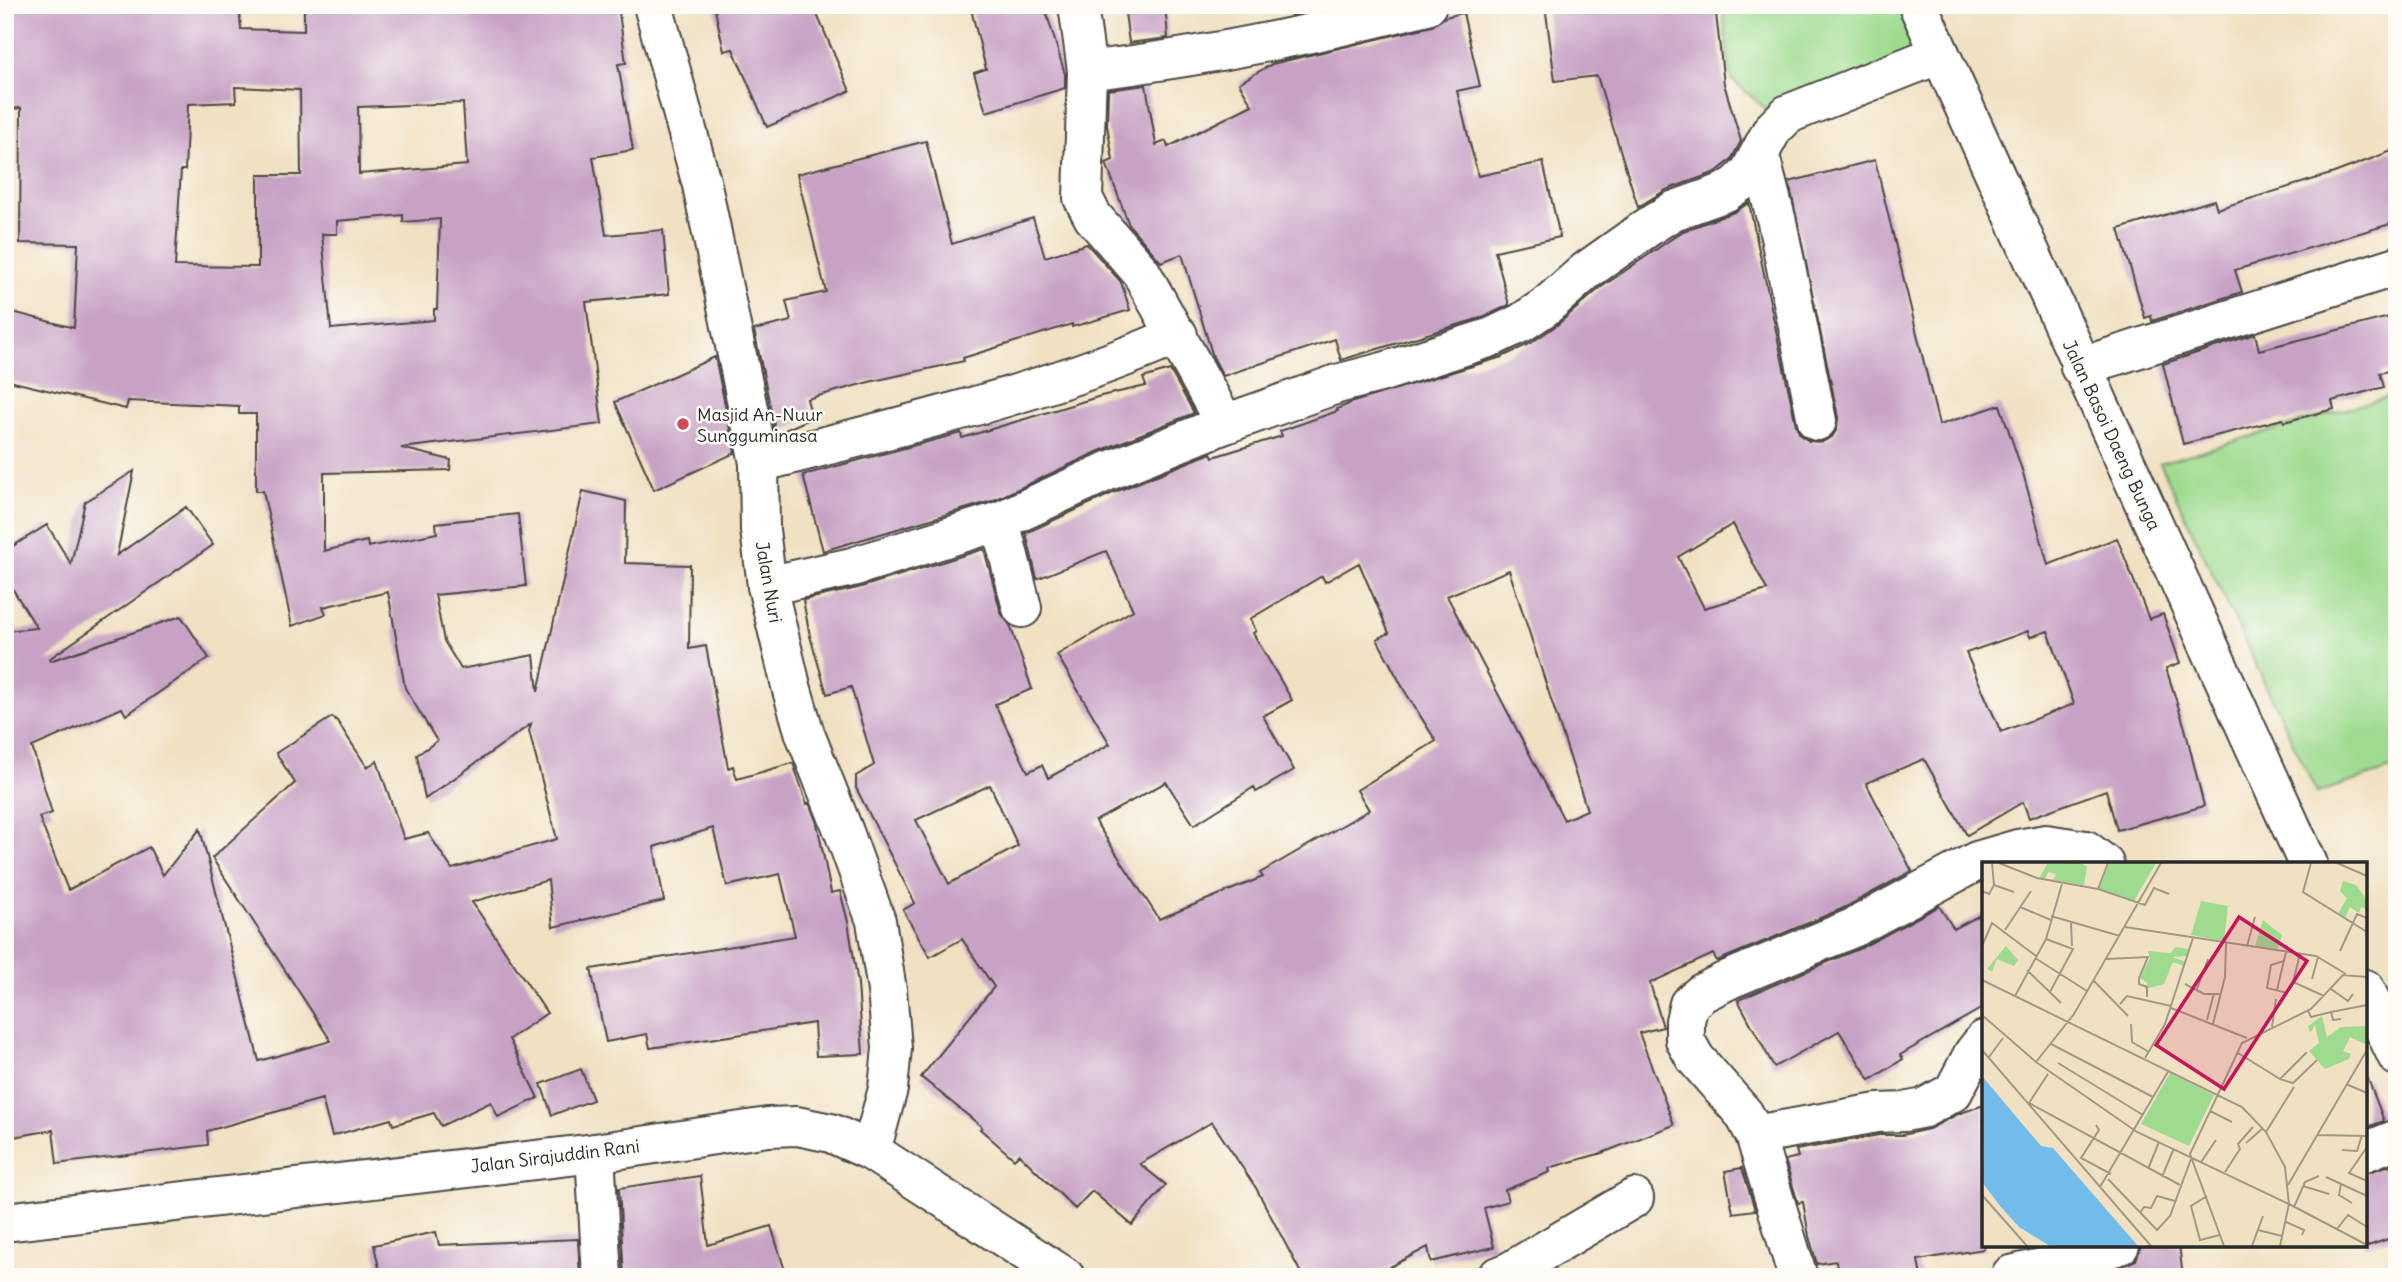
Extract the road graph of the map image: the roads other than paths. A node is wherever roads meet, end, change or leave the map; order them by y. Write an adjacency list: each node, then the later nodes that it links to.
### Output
1 (653, 5): 13 (street, Jalan Nuri)
2 (1078, 5): 6 (street)
3 (1427, 5): 6 (street)
4 (1918, 5): 5 (street, Jalan Basoi Daeng Bunga)
5 (1940, 54): 7 (street); 10 (street, Jalan Basoi Daeng Bunga)
6 (1087, 71): 9 (street)
7 (1760, 156): 11 (street); 12 (street)
8 (2397, 266): 10 (street)
9 (1178, 335): 12 (street); 13 (street)
10 (2080, 367): 18 (street, Jalan Basoi Daeng Bunga)
11 (1817, 421)
12 (1224, 424): 14 (street)
13 (759, 463): 15 (street, Jalan Nuri)
14 (1000, 521): 15 (street); 16 (street)
15 (767, 586): 24 (street, Jalan Nuri)
16 (1021, 607)
17 (2101, 862): 22 (street)
18 (2307, 862)
19 (2367, 993): 21 (street)
20 (1982, 1043): 22 (street)
21 (2397, 1056)
22 (1755, 1135): 34 (street)
23 (2397, 1139): 25 (street)
24 (871, 1151): 26 (street, Jalan Sirajuddin Rani); 32 (street, Jalan Sirajuddin Rani)
25 (2367, 1151)
26 (595, 1153): 28 (street, Jalan Sirajuddin Rani); 31 (street)
27 (1634, 1198): 33 (street)
28 (5, 1222)
29 (2114, 1247): 30 (street)
30 (2006, 1276)
31 (603, 1277)
32 (1065, 1277)
33 (1497, 1277)
34 (1798, 1277)

